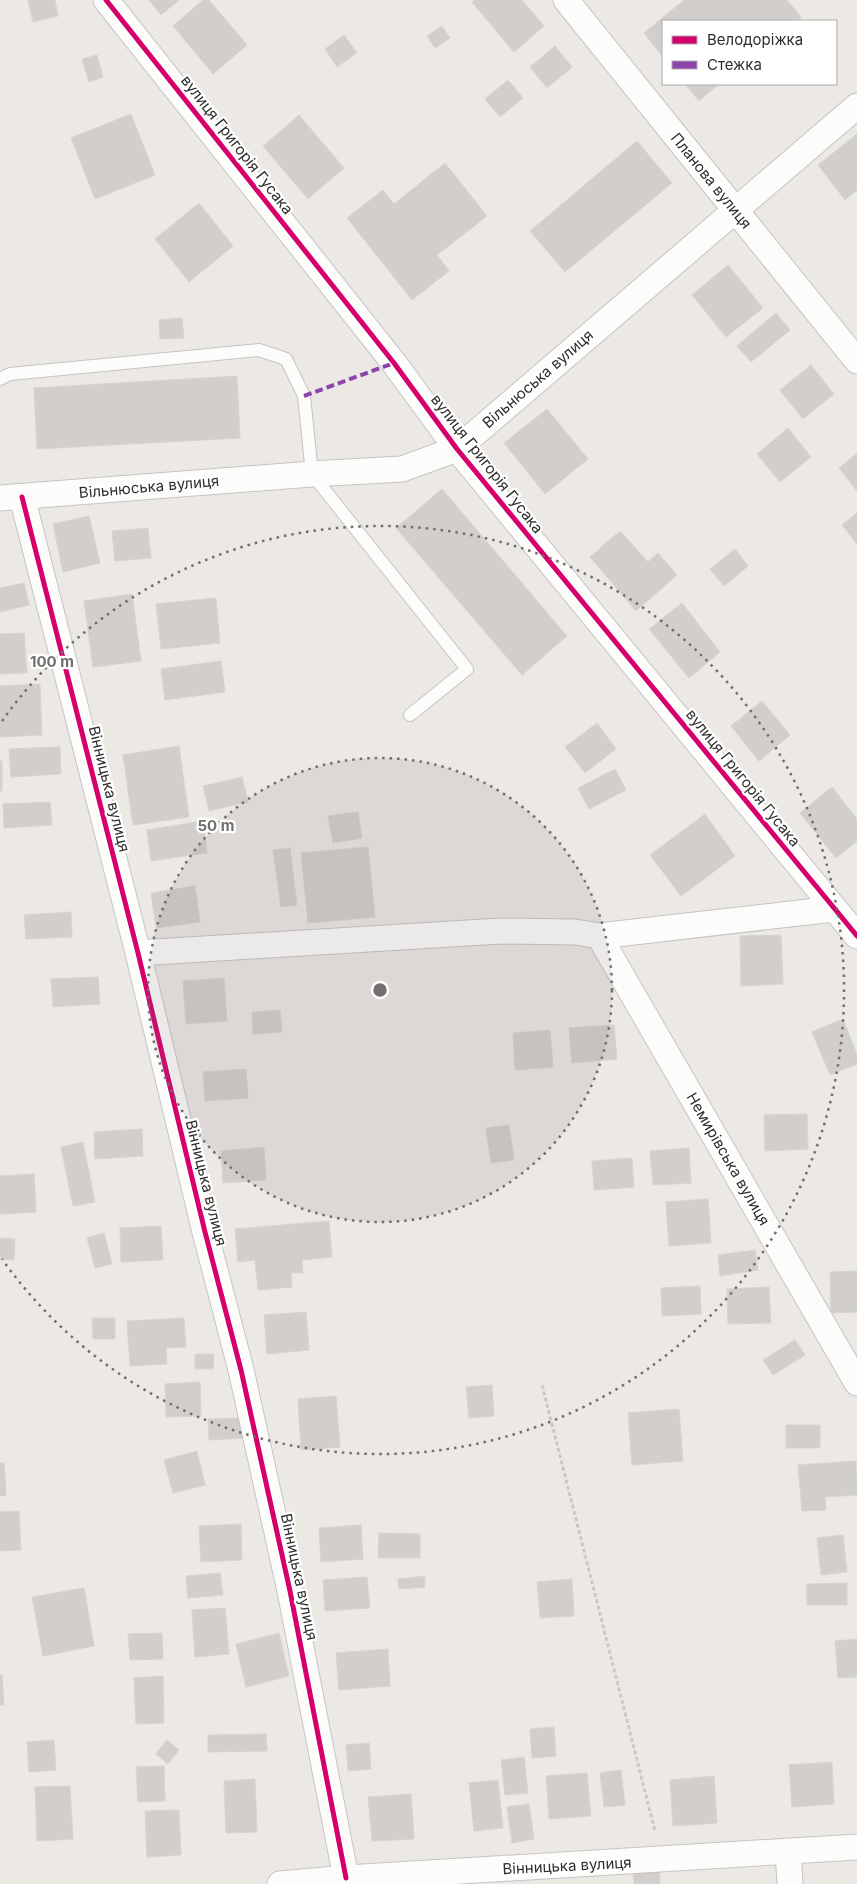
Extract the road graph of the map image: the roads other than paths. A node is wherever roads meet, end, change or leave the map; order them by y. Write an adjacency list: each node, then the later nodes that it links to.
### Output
1 (106, 0): 7 (street, вулиця Григорія Гусака)
2 (566, 0): 4 (street, Планова вулиця)
3 (857, 106): 4 (street, Вільнюська вулиця)
4 (735, 210): 5 (street, Планова вулиця); 7 (street, Вільнюська вулиця)
5 (857, 361)
6 (0, 379): 8 (lane)
7 (457, 449): 8 (street, Вільнюська вулиця); 11 (street, вулиця Григорія Гусака)
8 (312, 474): 9 (street, Вільнюська вулиця); 10 (lane)
9 (11, 498): 14 (street, Вінницька вулиця)
10 (410, 715)
11 (834, 909): 12 (street); 13 (street, вулиця Григорія Гусака)
12 (599, 936): 14 (street); 15 (street, Немирівська вулиця)
13 (857, 936)
14 (138, 953): 18 (street, Вінницька вулиця)
15 (857, 1382)
16 (857, 1847): 17 (street, Вінницька вулиця)
17 (788, 1852): 18 (street, Вінницька вулиця); 20 (street)
18 (346, 1878): 19 (street, Вінницька вулиця)
19 (280, 1884)
20 (790, 1884)

